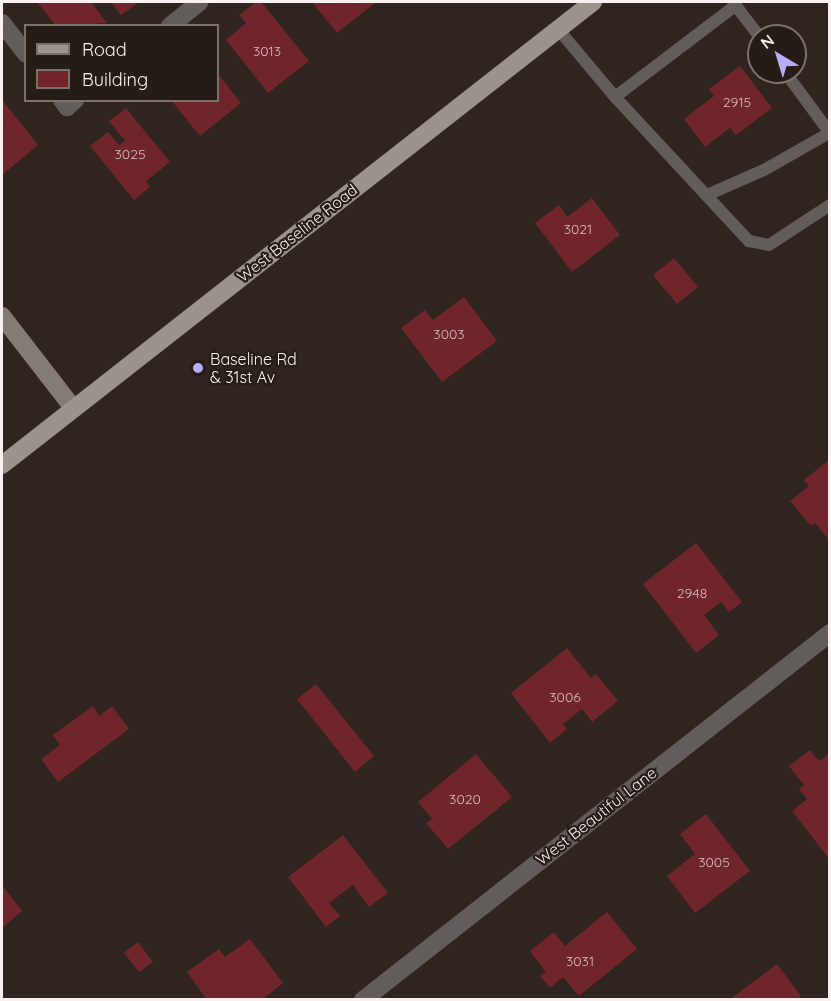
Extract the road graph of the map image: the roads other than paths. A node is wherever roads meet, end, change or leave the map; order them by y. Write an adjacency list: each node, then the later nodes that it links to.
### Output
1 (200, 2): 5 (street)
2 (593, 2): 7 (main road, West Baseline Road)
3 (735, 3): 6 (lane); 10 (lane)
4 (2, 23): 8 (street)
5 (172, 24)
6 (750, 24)
7 (558, 29): 10 (lane); 15 (main road, West Baseline Road)
8 (24, 51)
9 (794, 84): 11 (lane)
10 (615, 97): 12 (lane)
11 (829, 133): 12 (lane)
12 (707, 195): 13 (lane)
13 (830, 205)
14 (2, 316): 15 (street)
15 (73, 408): 16 (main road, West Baseline Road)
16 (2, 465)
17 (830, 633): 18 (street, West Beautiful Lane)
18 (363, 999)

